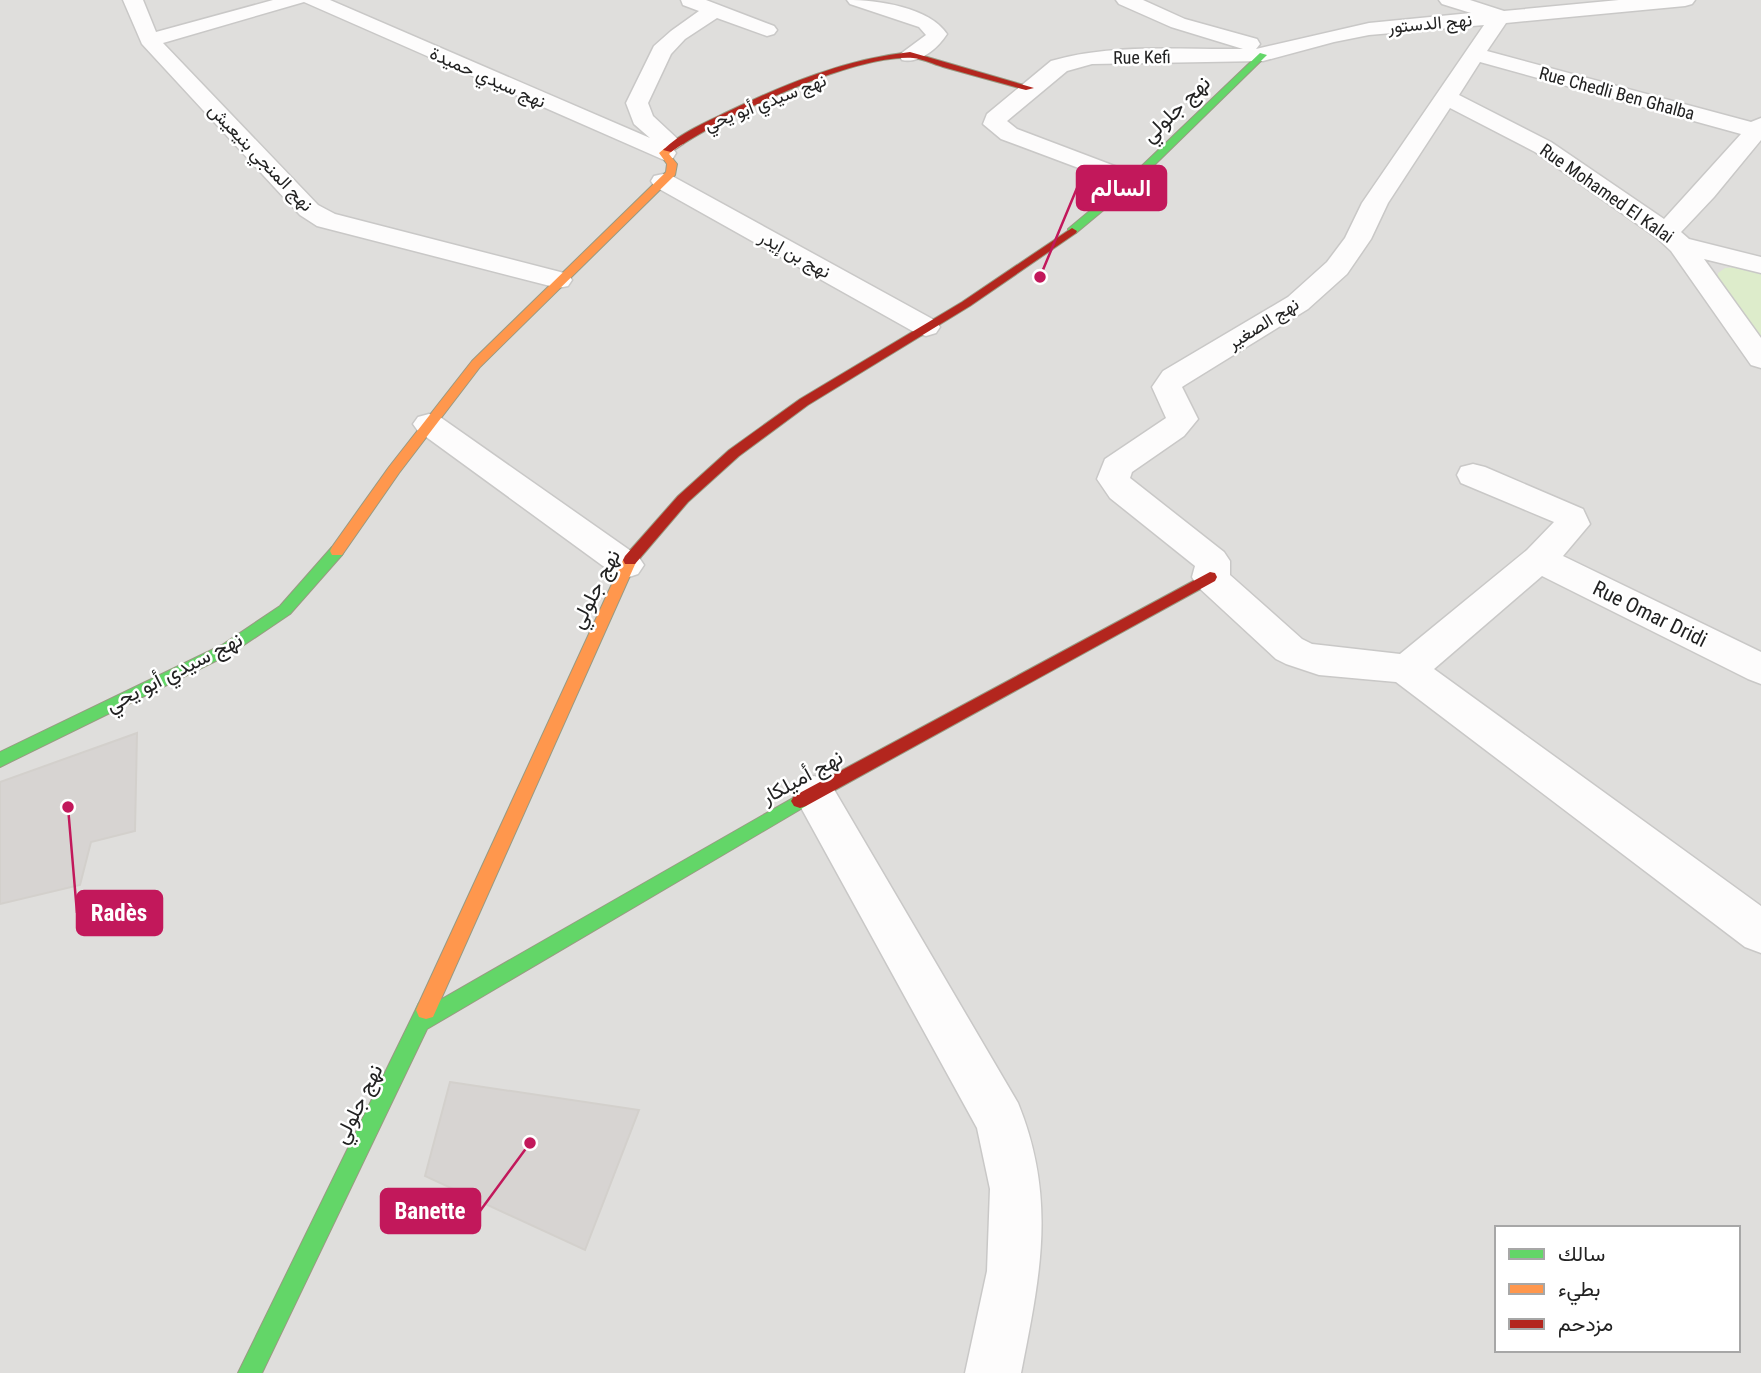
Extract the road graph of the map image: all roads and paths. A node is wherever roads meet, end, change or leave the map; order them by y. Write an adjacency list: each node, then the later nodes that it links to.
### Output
1 (133, 0): 13 (street, نهج المنجي بنيعيش)
2 (296, 0): 13 (street)
3 (313, 0): 20 (street, نهج سيدي حميدة)
4 (689, 0): 10 (street)
5 (857, 0): 16 (street)
6 (1126, 0): 14 (street)
7 (1449, 0): 11 (street)
8 (1685, 0): 9 (street, نهج الدستور)
9 (1541, 6): 11 (street, نهج الدستور)
10 (715, 10): 12 (street); 20 (street)
11 (1500, 16): 14 (street, نهج الدستور); 15 (street, نهج الصغير)
12 (767, 30)
13 (149, 40): 25 (street, نهج المنجي بنيعيش)
14 (1268, 53): 17 (street, Rue Kefi); 22 (street, نهج جلولي)
15 (1473, 54): 18 (street, نهج الصغير); 19 (street, Rue Chedli Ben Ghalba)
16 (910, 55): 17 (street, نهج سيدي أبو يحي); 20 (street, نهج سيدي أبو يحي)
17 (1029, 88): 22 (street, Rue Kefi)
18 (1445, 97): 23 (street, Rue Mohamed El Kalai); 32 (street, نهج الصغير)
19 (1760, 129): 23 (street)
20 (667, 148): 21 (street)
21 (663, 181): 25 (street, نهج سيدي أبو يحي); 26 (street, نهج بن إيدر)
22 (1132, 181): 26 (street, نهج جلولي)
23 (1673, 238): 24 (street); 27 (street, Rue Mohamed El Kalai)
24 (1761, 265)
25 (558, 280): 28 (street, نهج سيدي أبو يحي)
26 (926, 327): 31 (street, نهج جلولي)
27 (1761, 359)
28 (429, 424): 31 (street); 35 (street, نهج سيدي أبو يحي)
29 (1473, 475): 30 (street)
30 (1539, 559): 33 (street, Rue Omar Dridi); 34 (street)
31 (626, 565): 38 (street, نهج جلولي)
32 (1210, 577): 34 (street); 36 (street, نهج أميلكار)
33 (1761, 669)
34 (1407, 670): 37 (street)
35 (0, 760)
36 (814, 793): 38 (street, نهج أميلكار); 40 (street)
37 (1761, 932)
38 (421, 1022): 39 (street, نهج جلولي)
39 (250, 1373)
40 (993, 1373)

